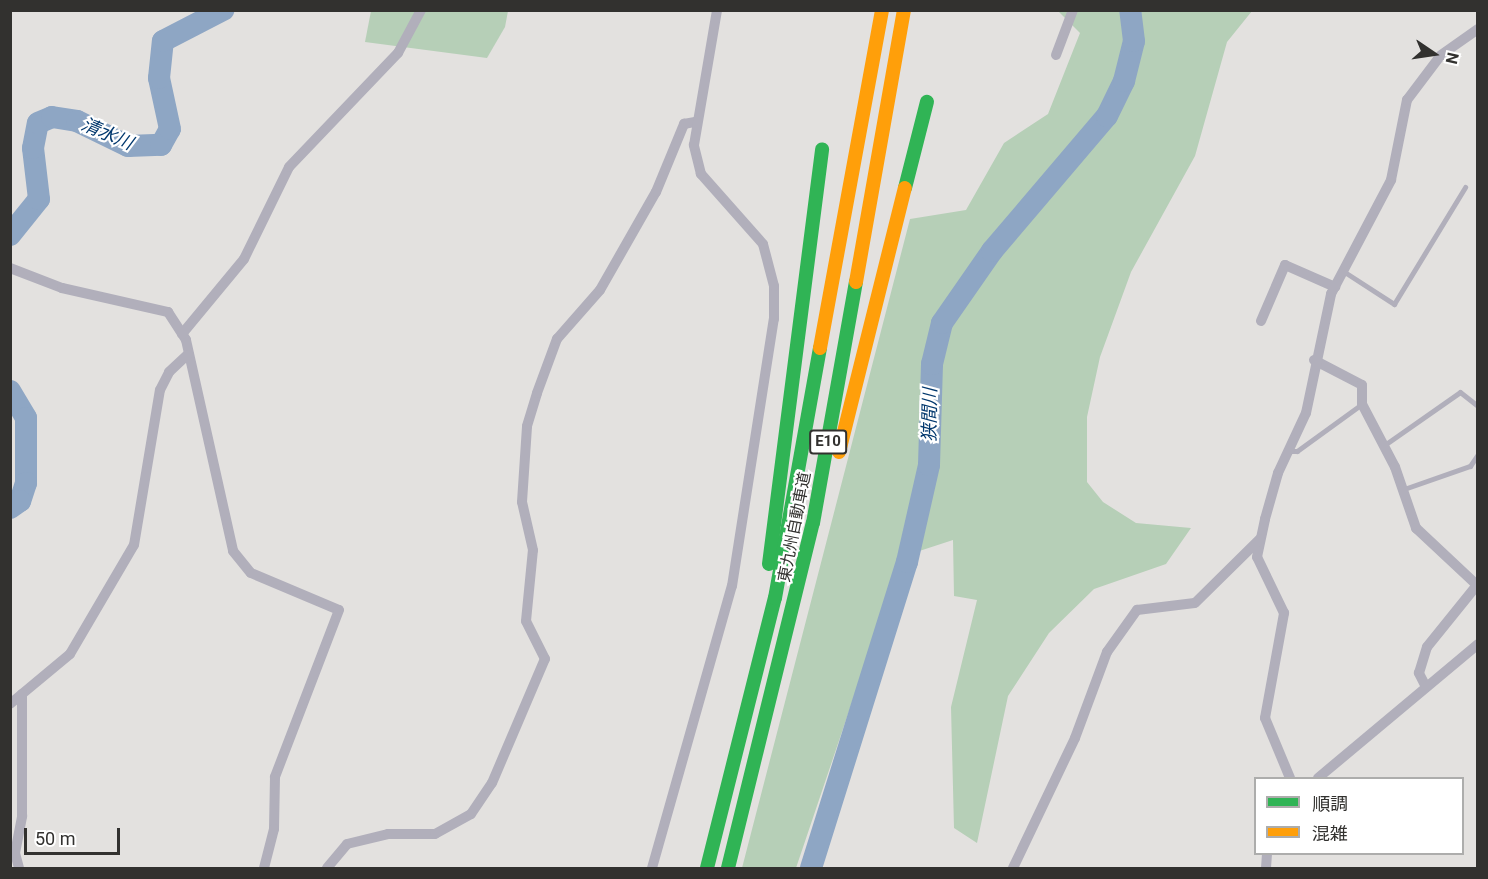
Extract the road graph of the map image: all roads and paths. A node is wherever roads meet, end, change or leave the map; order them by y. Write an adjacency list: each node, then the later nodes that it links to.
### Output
1 (421, 10): 16 (street)
2 (717, 10): 9 (street)
3 (882, 10): 34 (highway, 東九州自動車道 / E10)
4 (904, 10): 27 (highway, 東九州自動車道 / E10)
5 (1073, 10): 7 (street)
6 (1478, 29): 13 (street)
7 (1056, 55)
8 (927, 102): 27 (highway)
9 (694, 122): 37 (street); 38 (street)
10 (822, 149): 34 (highway)
11 (1465, 187): 13 (lane)
12 (10, 268): 16 (street)
13 (1343, 271): 14 (street)
14 (1335, 287): 15 (street); 18 (street)
15 (1261, 321)
16 (182, 334): 17 (street)
17 (187, 355): 30 (street); 36 (street)
18 (1314, 360): 19 (street); 22 (street)
19 (1362, 404): 21 (street); 22 (lane)
20 (1478, 406): 21 (lane)
21 (1383, 446): 24 (street)
22 (1290, 451): 25 (street)
23 (1478, 453): 24 (lane)
24 (1402, 490): 26 (street)
25 (1260, 539): 32 (street); 41 (street)
26 (1477, 586): 29 (street)
27 (795, 608): 40 (highway, 東九州自動車道 / E10)
28 (1478, 644): 29 (street)
29 (1426, 687): 33 (street)
30 (22, 694): 31 (street); 35 (street)
31 (10, 704)
32 (1290, 777)
33 (1319, 777)
34 (720, 823): 39 (highway, 東九州自動車道 / E10)
35 (19, 868)
36 (264, 868)
37 (327, 868)
38 (652, 868)
39 (707, 868)
40 (728, 868)
41 (1013, 868)

